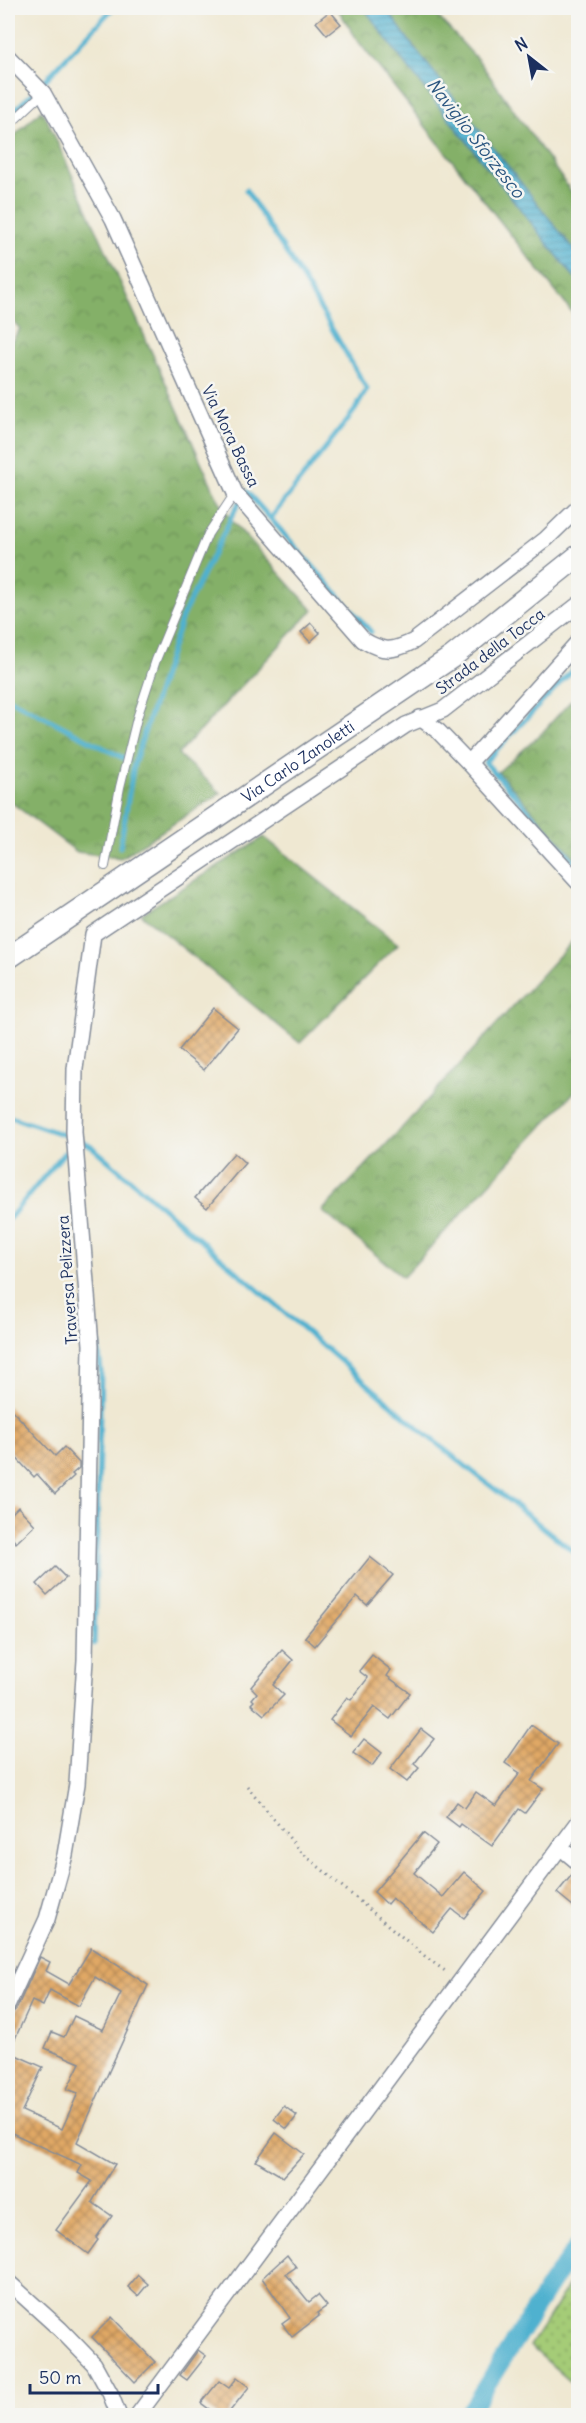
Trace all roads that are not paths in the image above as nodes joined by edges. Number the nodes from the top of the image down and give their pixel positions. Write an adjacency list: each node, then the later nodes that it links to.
1 (8, 57): 2 (street, Via Mora Bassa)
2 (40, 89): 3 (lane); 4 (street, Via Mora Bassa)
3 (8, 126)
4 (239, 497): 5 (street, Via Mora Bassa); 11 (lane)
5 (579, 508)
6 (579, 555): 13 (main road, Via Carlo Zanoletti)
7 (579, 605): 9 (street, Strada della Tocca)
8 (579, 642): 10 (street)
9 (420, 718): 10 (street); 17 (street, Traversa Pelizzera)
10 (469, 763): 12 (street)
11 (105, 866)
12 (579, 882)
13 (8, 958)
14 (579, 1823): 15 (street)
15 (560, 1847): 16 (street); 20 (street)
16 (579, 1862)
17 (8, 2004)
18 (8, 2282): 19 (street)
19 (119, 2415)
20 (137, 2415)

